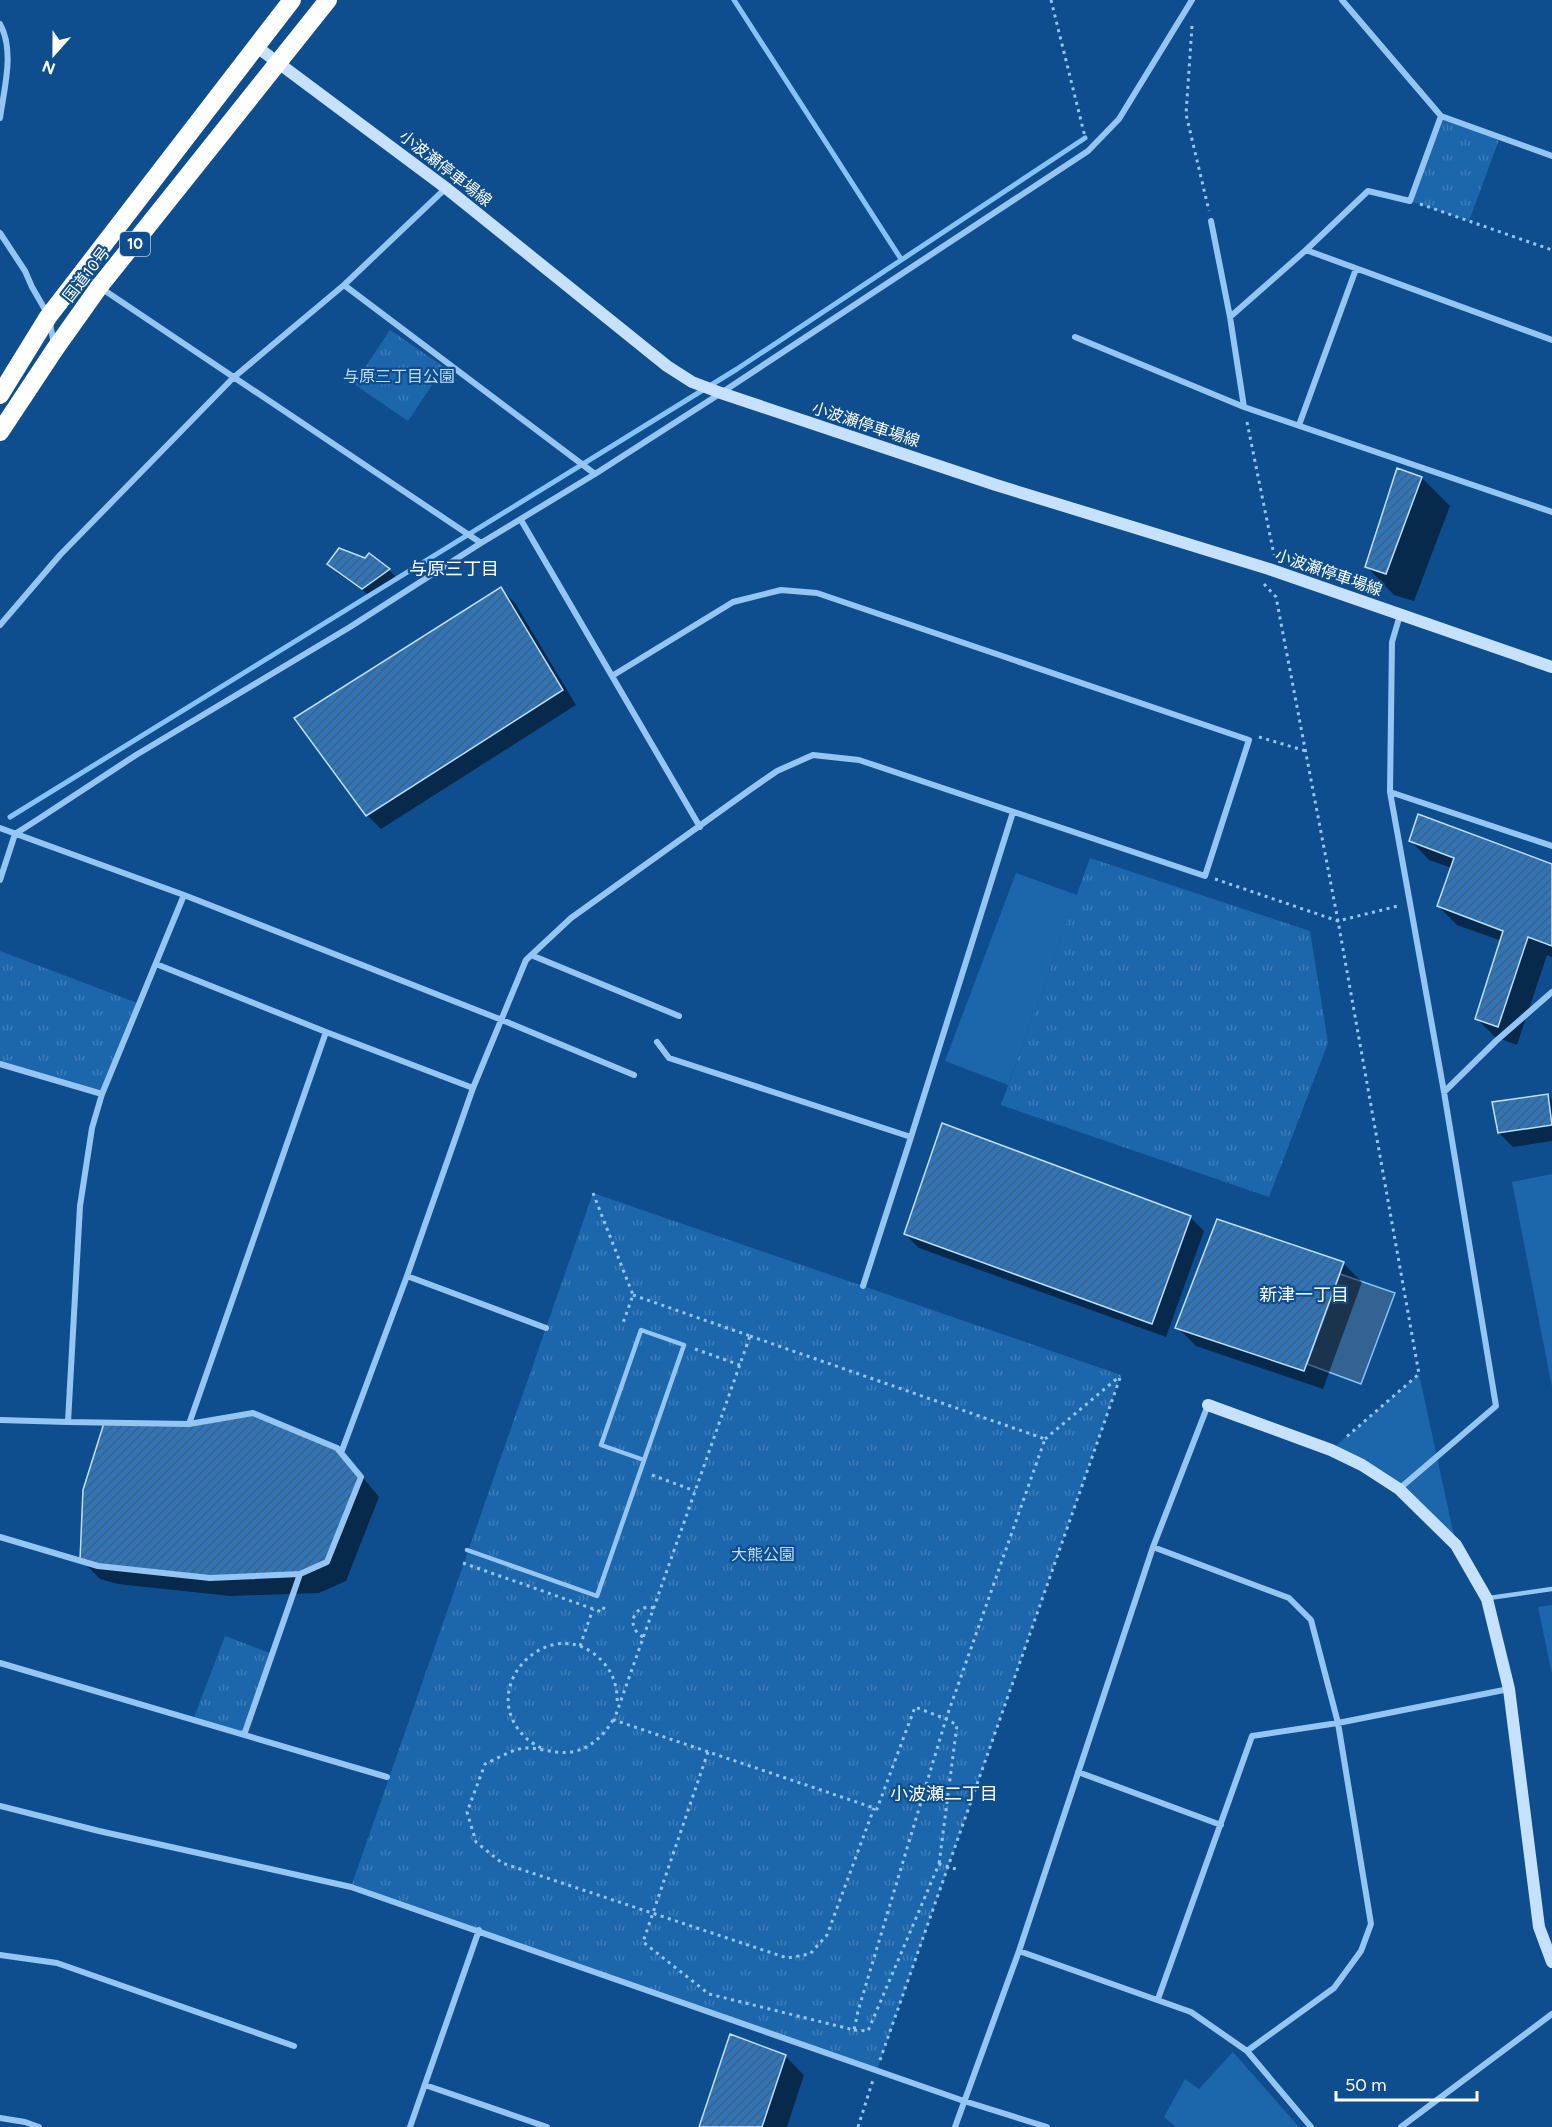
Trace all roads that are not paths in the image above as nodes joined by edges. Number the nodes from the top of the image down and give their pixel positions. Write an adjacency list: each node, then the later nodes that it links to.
1 (292, 0): 6 (highway, 10)
2 (328, 0): 7 (highway, 10)
3 (1192, 0): 25 (street)
4 (1342, 0): 8 (street)
5 (0, 24): 9 (street)
6 (257, 46): 7 (main road, 小波瀬停車場線); 16 (highway, 国道10号 / 10)
7 (280, 63): 11 (main road, 小波瀬停車場線); 18 (highway, 国道10号 / 10)
8 (1441, 116): 10 (street); 14 (street)
9 (0, 118)
10 (1552, 156)
11 (446, 188): 17 (street); 25 (main road, 小波瀬停車場線)
12 (1211, 221): 20 (street)
13 (0, 233): 19 (street)
14 (1306, 250): 15 (street); 20 (street)
15 (1356, 269): 22 (street); 28 (street)
16 (80, 274): 18 (street); 19 (highway, 国道10号 / 10)
17 (344, 285): 24 (street); 30 (street)
18 (99, 287): 23 (highway, 国道10号 / 10); 24 (street)
19 (48, 317): 23 (street); 26 (highway, 国道10号 / 10)
20 (1230, 317): 27 (street)
21 (1075, 337): 27 (street)
22 (1552, 340)
23 (55, 349): 29 (highway, 国道10号 / 10)
24 (233, 378): 33 (street); 35 (street)
25 (721, 393): 30 (street); 34 (main road, 小波瀬停車場線)
26 (0, 395)
27 (1244, 406): 28 (street)
28 (1299, 425): 31 (street)
29 (0, 432)
30 (595, 474): 32 (street)
31 (1552, 512)
32 (521, 519): 33 (street); 37 (street)
33 (481, 543): 42 (street)
34 (1401, 614): 36 (main road, 小波瀬停車場線); 38 (street)
35 (0, 625)
36 (1552, 667)
37 (612, 676): 39 (street); 40 (street)
38 (1390, 792): 43 (street); 56 (street)
39 (1013, 812): 40 (street); 58 (street)
40 (700, 827): 46 (street)
41 (0, 828): 42 (street)
42 (15, 834): 44 (street); 45 (street)
43 (1552, 846)
44 (0, 880)
45 (184, 895): 47 (street); 50 (street)
46 (531, 955): 49 (street); 50 (street)
47 (156, 964): 51 (street); 57 (street)
48 (1552, 992): 56 (street)
49 (679, 1016)
50 (502, 1020): 54 (street); 55 (street)
51 (326, 1032): 55 (street); 65 (street)
52 (657, 1042): 58 (street)
53 (0, 1064): 57 (street)
54 (634, 1075)
55 (473, 1088): 59 (street)
56 (1444, 1092): 68 (street)
57 (102, 1094): 64 (street)
58 (912, 1137): 60 (street)
59 (407, 1276): 61 (street); 66 (street)
60 (863, 1286)
61 (546, 1328)
62 (1208, 1405): 68 (main road); 70 (street)
63 (0, 1420): 64 (street)
64 (68, 1422): 65 (street)
65 (189, 1424): 66 (street)
66 (341, 1453): 72 (street)
67 (644, 1460): 67 (lane); 71 (lane)
68 (1399, 1489): 74 (main road)
69 (0, 1537): 72 (street)
70 (1154, 1547): 77 (street); 79 (street)
71 (468, 1550)
72 (300, 1574): 78 (street)
73 (1552, 1589): 74 (lane)
74 (1487, 1599): 76 (main road)
75 (0, 1663): 78 (street)
76 (1509, 1689): 77 (street); 86 (main road)
77 (1338, 1723): 82 (street); 90 (street)
78 (244, 1735): 80 (street)
79 (1078, 1772): 82 (street); 84 (street)
80 (387, 1778)
81 (0, 1806): 83 (street)
82 (1221, 1825): 87 (street)
83 (479, 1930): 91 (street); 92 (street)
84 (1019, 1951): 87 (street); 92 (street)
85 (0, 1955): 89 (street)
86 (1552, 1962)
87 (1158, 1999): 90 (street)
88 (1552, 2014): 100 (street)
89 (294, 2046)
90 (1247, 2051): 99 (street)
91 (425, 2085): 95 (street); 96 (street)
92 (964, 2101): 97 (street); 98 (street)
93 (0, 2118): 94 (street)
94 (39, 2127)
95 (410, 2127)
96 (547, 2127)
97 (955, 2127)
98 (1047, 2127)
99 (1311, 2127)
100 (1401, 2127)

